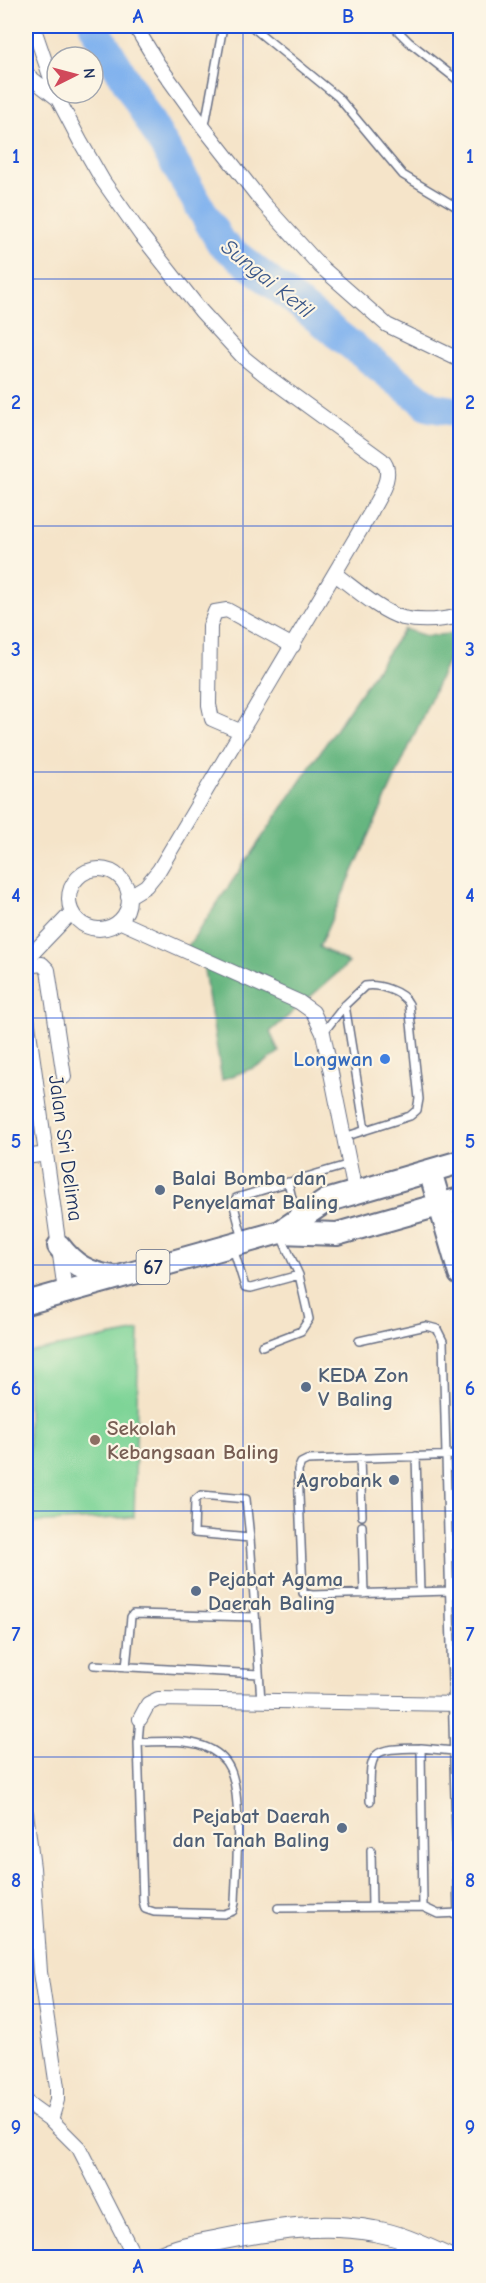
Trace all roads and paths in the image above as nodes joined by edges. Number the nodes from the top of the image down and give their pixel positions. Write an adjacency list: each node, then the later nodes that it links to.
1 (33, 26): 6 (street)
2 (135, 26): 11 (street)
3 (223, 26): 11 (lane)
4 (251, 26): 12 (lane)
5 (393, 26): 8 (lane)
6 (45, 61)
7 (26, 74): 9 (street)
8 (460, 82)
9 (45, 89)
10 (61, 105): 14 (street)
11 (204, 128): 13 (street)
12 (460, 208)
13 (460, 360)
14 (334, 574): 15 (street); 16 (street)
15 (460, 616)
16 (292, 646): 17 (street); 17 (street)
17 (242, 732): 18 (street)
18 (128, 897): 19 (street); 20 (street)
19 (72, 912): 20 (street); 21 (street)
20 (119, 921): 25 (street)
21 (26, 960)
22 (26, 966): 26 (street)
23 (345, 1005): 25 (lane); 27 (lane); 27 (lane)
24 (26, 1010): 29 (street, Jalan Sri Delima)
25 (323, 1033): 28 (street)
26 (64, 1077)
27 (365, 1130): 28 (lane)
28 (344, 1137): 31 (street)
29 (46, 1154): 30 (street); 39 (street, Jalan Sri Delima)
30 (26, 1157)
31 (350, 1164): 34 (lane); 35 (street)
32 (459, 1170): 33 (main road, 67)
33 (430, 1171): 35 (main road, 67); 36 (main road)
34 (288, 1182): 37 (lane); 38 (lane)
35 (356, 1192): 37 (main road, 67)
36 (450, 1202): 37 (main road, 67); 40 (main road)
37 (289, 1226): 38 (main road, 67); 41 (lane)
38 (238, 1244): 41 (lane); 42 (main road, 67)
39 (59, 1246): 42 (main road); 43 (street, Jalan Sri Delima)
40 (460, 1274)
41 (299, 1275): 46 (lane)
42 (115, 1277): 43 (main road, 67)
43 (65, 1291): 44 (main road, 67)
44 (26, 1303)
45 (359, 1341): 47 (lane)
46 (262, 1346)
47 (446, 1455): 48 (lane); 49 (lane); 54 (lane)
48 (460, 1455)
49 (416, 1456): 50 (lane); 55 (lane)
50 (360, 1458): 51 (lane); 56 (lane)
51 (362, 1516)
52 (362, 1526): 56 (lane)
53 (250, 1538): 53 (lane); 57 (lane)
54 (450, 1591): 55 (lane); 62 (lane)
55 (420, 1592): 56 (lane)
56 (364, 1594)
57 (255, 1617): 59 (lane); 60 (lane)
58 (94, 1665): 59 (lane)
59 (126, 1666): 60 (lane)
60 (259, 1674): 61 (lane)
61 (261, 1701): 62 (street); 63 (street)
62 (457, 1704): 66 (lane)
63 (140, 1719): 64 (lane)
64 (138, 1742): 64 (lane)
65 (421, 1748): 66 (lane); 67 (lane); 71 (lane)
66 (454, 1750): 73 (lane)
67 (370, 1801)
68 (26, 1813): 75 (street)
69 (371, 1851): 70 (lane)
70 (372, 1907): 71 (lane); 72 (lane)
71 (423, 1907): 73 (lane)
72 (278, 1908)
73 (459, 1913)
74 (26, 2102): 75 (street)
75 (51, 2120): 76 (street)
76 (135, 2258)
77 (158, 2258): 78 (main road)
78 (448, 2258)

